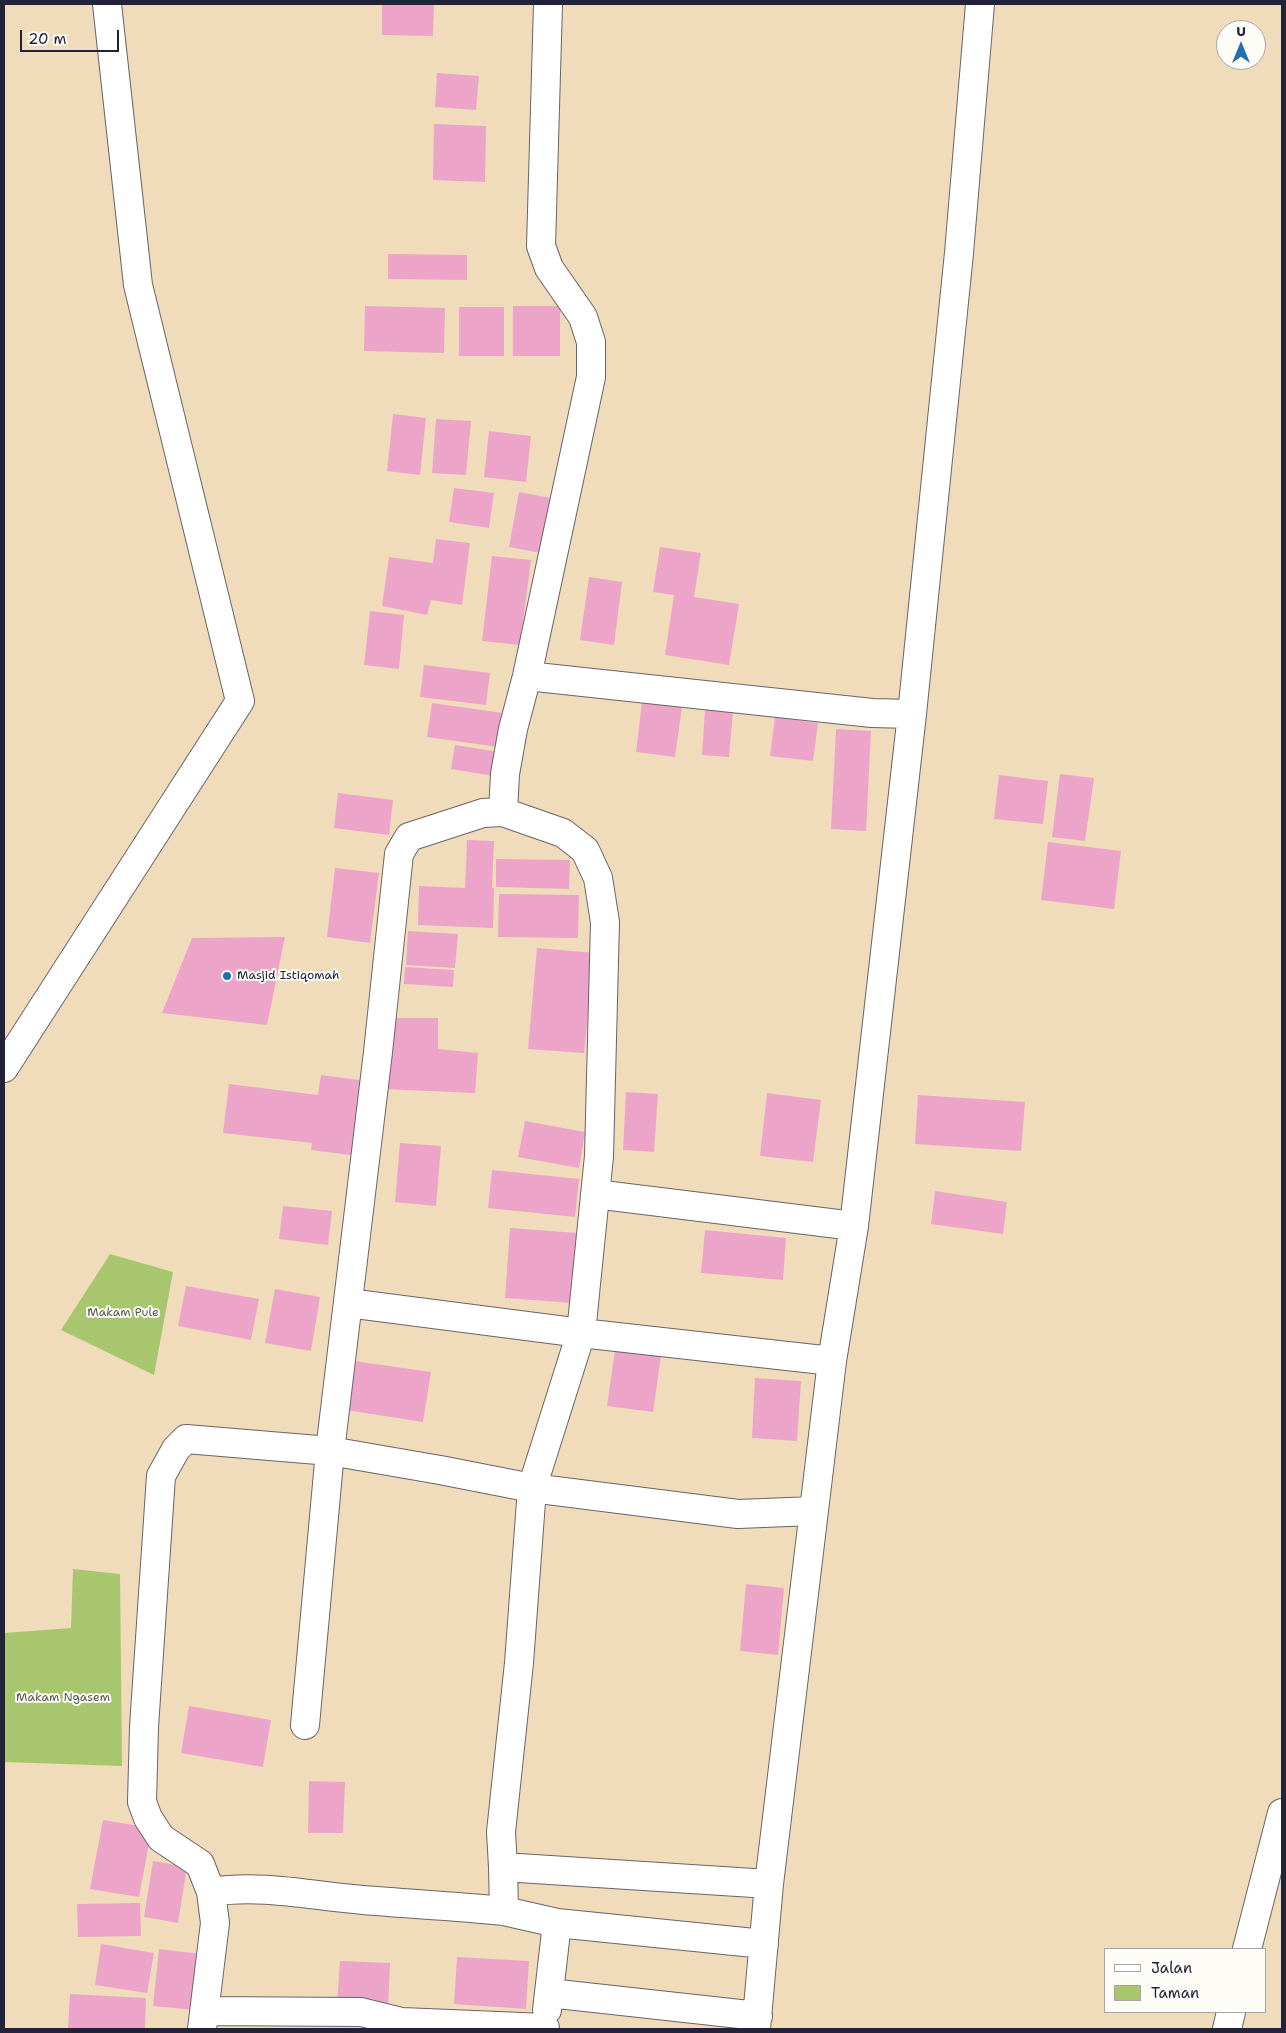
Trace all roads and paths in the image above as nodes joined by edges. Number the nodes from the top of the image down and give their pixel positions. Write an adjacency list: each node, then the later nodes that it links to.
1 (107, 4): 7 (street)
2 (548, 4): 4 (street)
3 (980, 4): 5 (street)
4 (527, 676): 5 (street); 6 (street)
5 (912, 714): 9 (street)
6 (503, 812): 8 (street); 10 (street)
7 (4, 1068)
8 (595, 1194): 9 (street); 11 (street)
9 (854, 1226): 12 (street)
10 (348, 1303): 11 (street); 13 (street)
11 (581, 1332): 12 (street); 14 (street)
12 (832, 1361): 15 (street)
13 (330, 1452): 14 (street); 16 (street); 20 (street)
14 (532, 1488): 15 (street); 18 (street)
15 (814, 1511): 19 (street)
16 (306, 1725)
17 (1282, 1813): 24 (street)
18 (502, 1867): 19 (street); 21 (street)
19 (769, 1884): 23 (street)
20 (211, 1892): 21 (street); 27 (street)
21 (504, 1911): 22 (street)
22 (557, 1923): 23 (street); 25 (street)
23 (764, 1944): 28 (street)
24 (1247, 1948)
25 (549, 1993): 28 (street); 29 (street)
26 (1231, 2013): 30 (street)
27 (204, 2020): 29 (street)
28 (757, 2022)
29 (545, 2029)
30 (1227, 2029)

